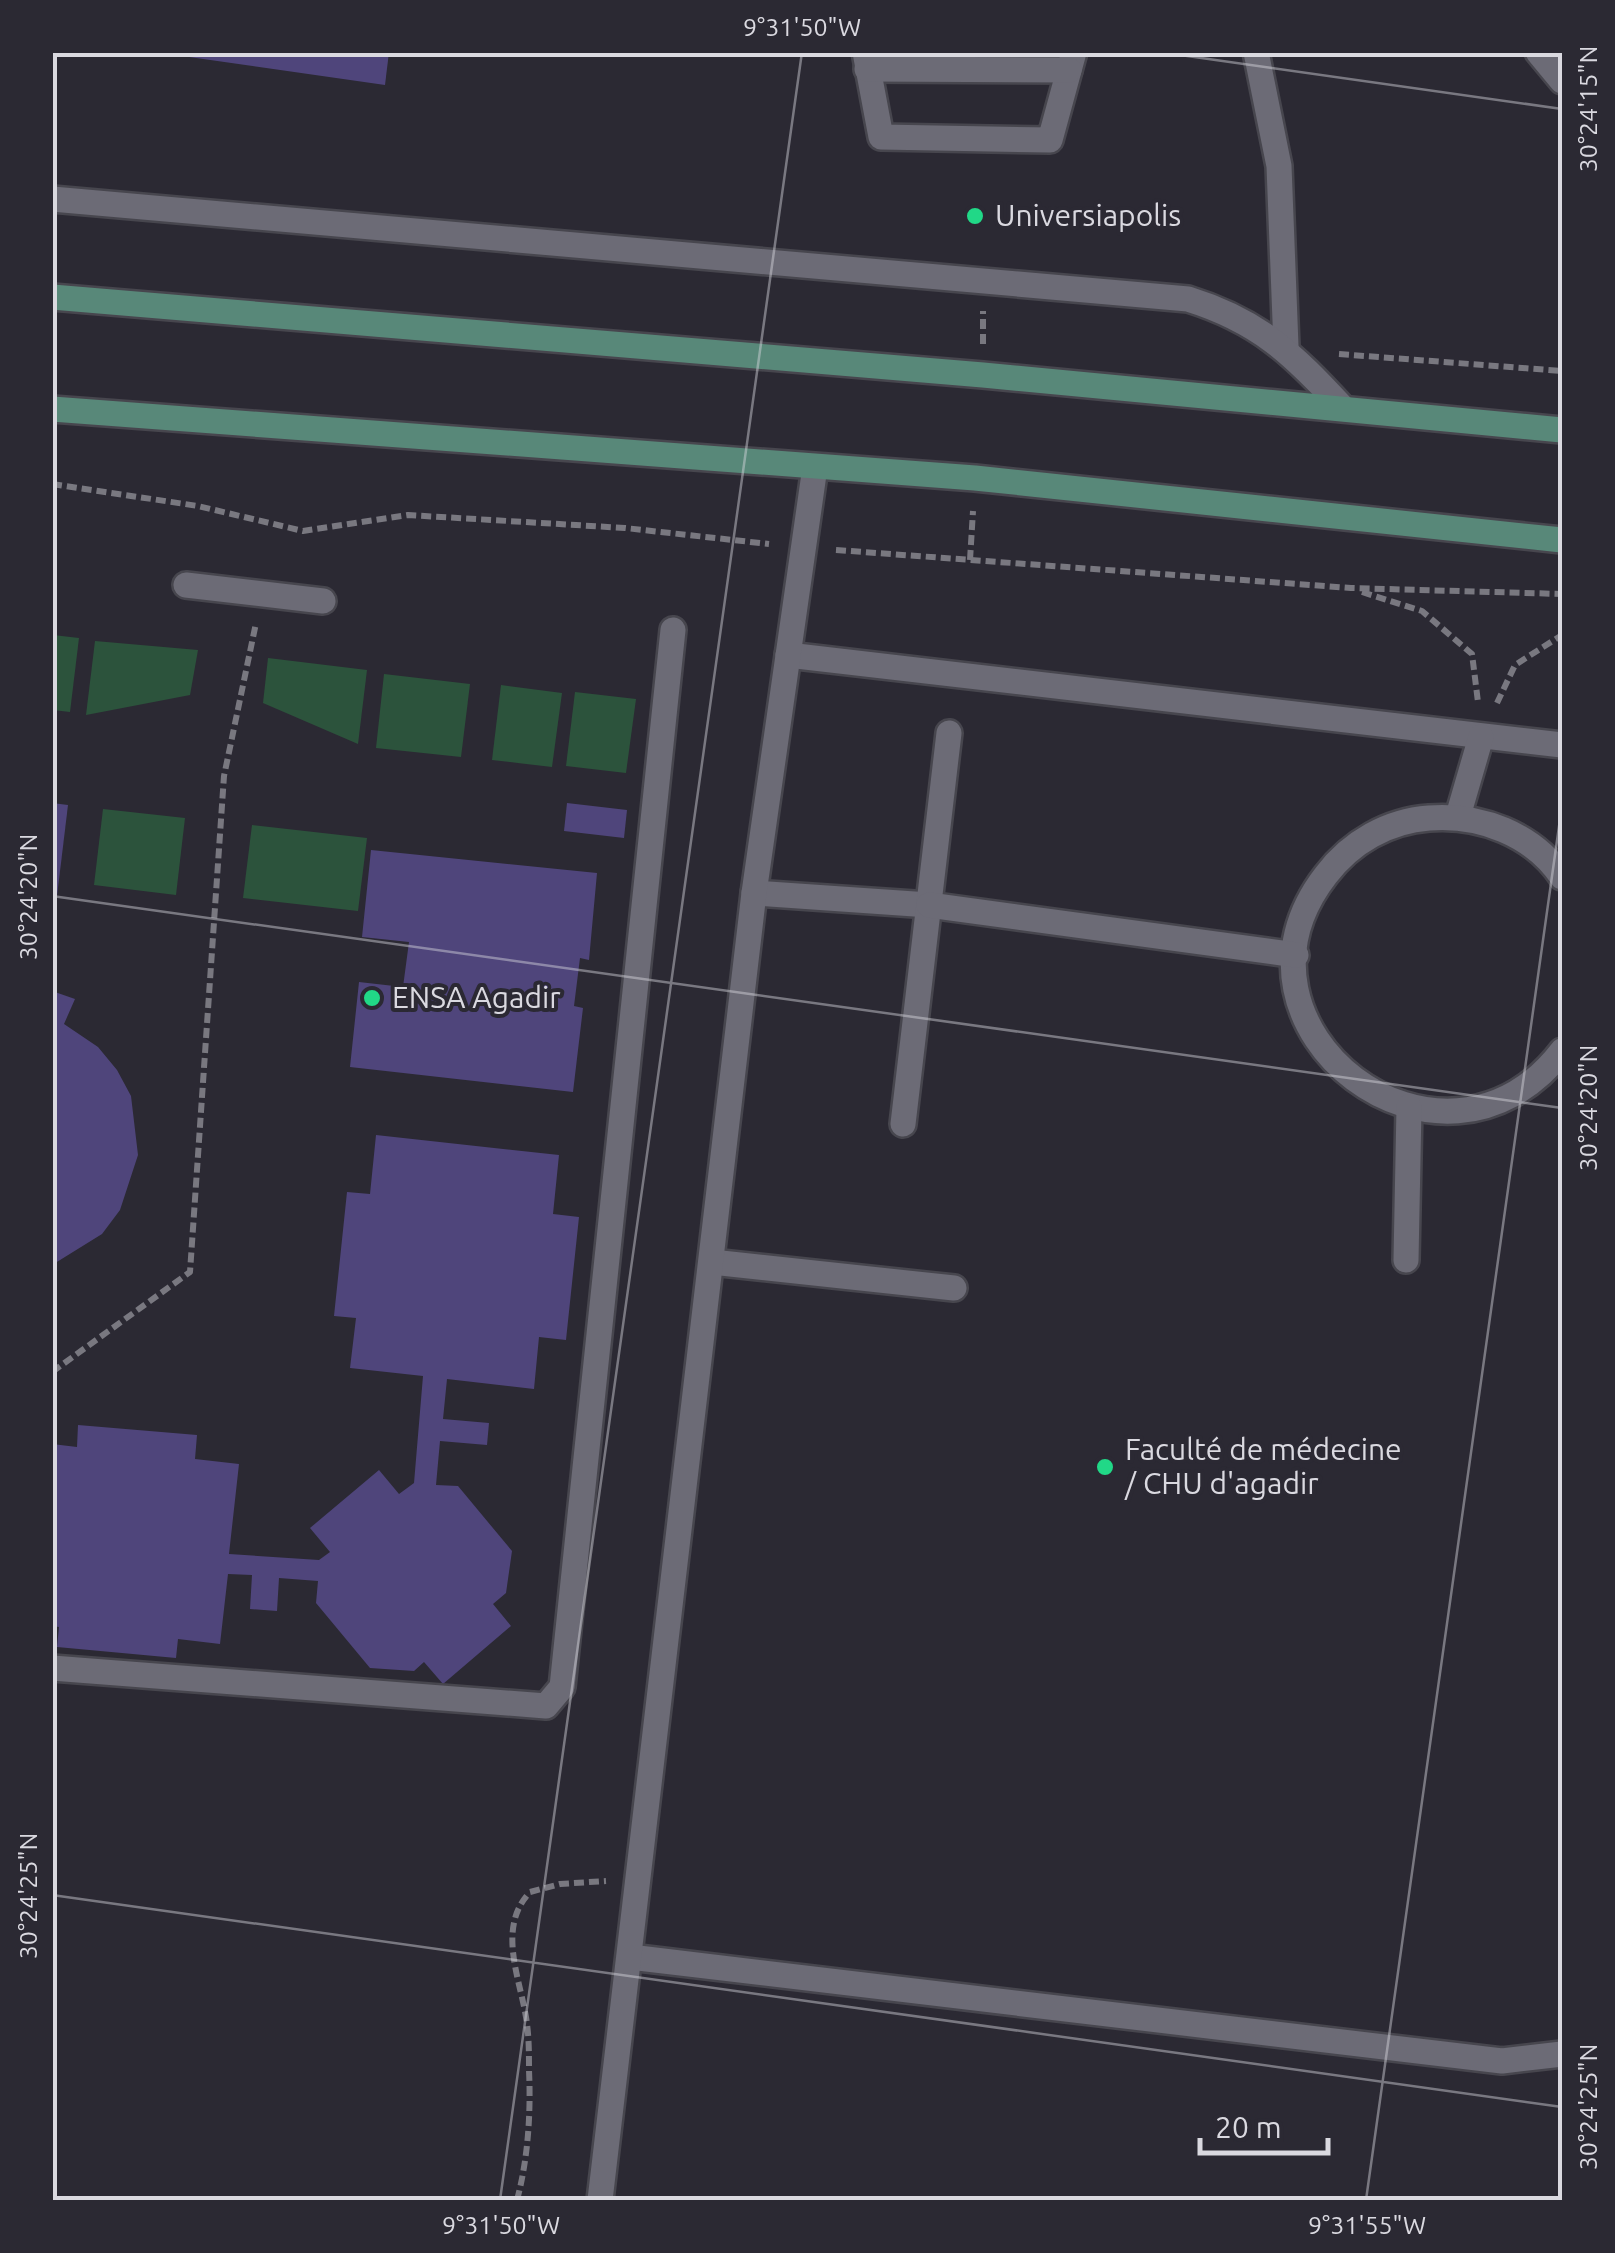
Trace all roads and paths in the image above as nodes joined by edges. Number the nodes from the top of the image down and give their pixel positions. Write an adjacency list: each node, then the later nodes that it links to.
1 (1256, 52): 9 (street)
2 (1538, 52): 5 (street)
3 (866, 60): 4 (street); 4 (street)
4 (1071, 61)
5 (1562, 80)
6 (52, 199): 7 (street)
7 (984, 281): 9 (street); 10 (path)
8 (52, 296): 10 (main road)
9 (1286, 346): 11 (street)
10 (983, 375): 11 (main road)
11 (1342, 407): 13 (main road)
12 (52, 409): 14 (main road)
13 (1562, 430)
14 (815, 467): 15 (main road); 24 (street)
15 (975, 478): 16 (main road); 17 (path)
16 (1562, 540)
17 (970, 560)
18 (186, 585): 20 (street)
19 (1351, 588): 26 (path)
20 (262, 593): 21 (street); 39 (path)
21 (323, 601)
22 (673, 630): 40 (street)
23 (1562, 635): 26 (path)
24 (788, 655): 26 (street); 30 (street)
25 (949, 733): 31 (street)
26 (1481, 737): 27 (street); 28 (street)
27 (1562, 745)
28 (1458, 816): 29 (street); 32 (street)
29 (1562, 877)
30 (754, 893): 31 (street); 37 (street)
31 (929, 905): 32 (street); 35 (street)
32 (1296, 955): 34 (street)
33 (1562, 1051): 34 (street)
34 (1409, 1107): 36 (street)
35 (903, 1124)
36 (1406, 1260)
37 (712, 1262): 38 (street); 41 (street)
38 (954, 1288)
39 (52, 1372)
40 (52, 1668)
41 (640, 1878): 42 (street); 44 (path)
42 (630, 1958): 43 (street); 45 (street)
43 (1562, 2054)
44 (517, 2200)
45 (600, 2200)

